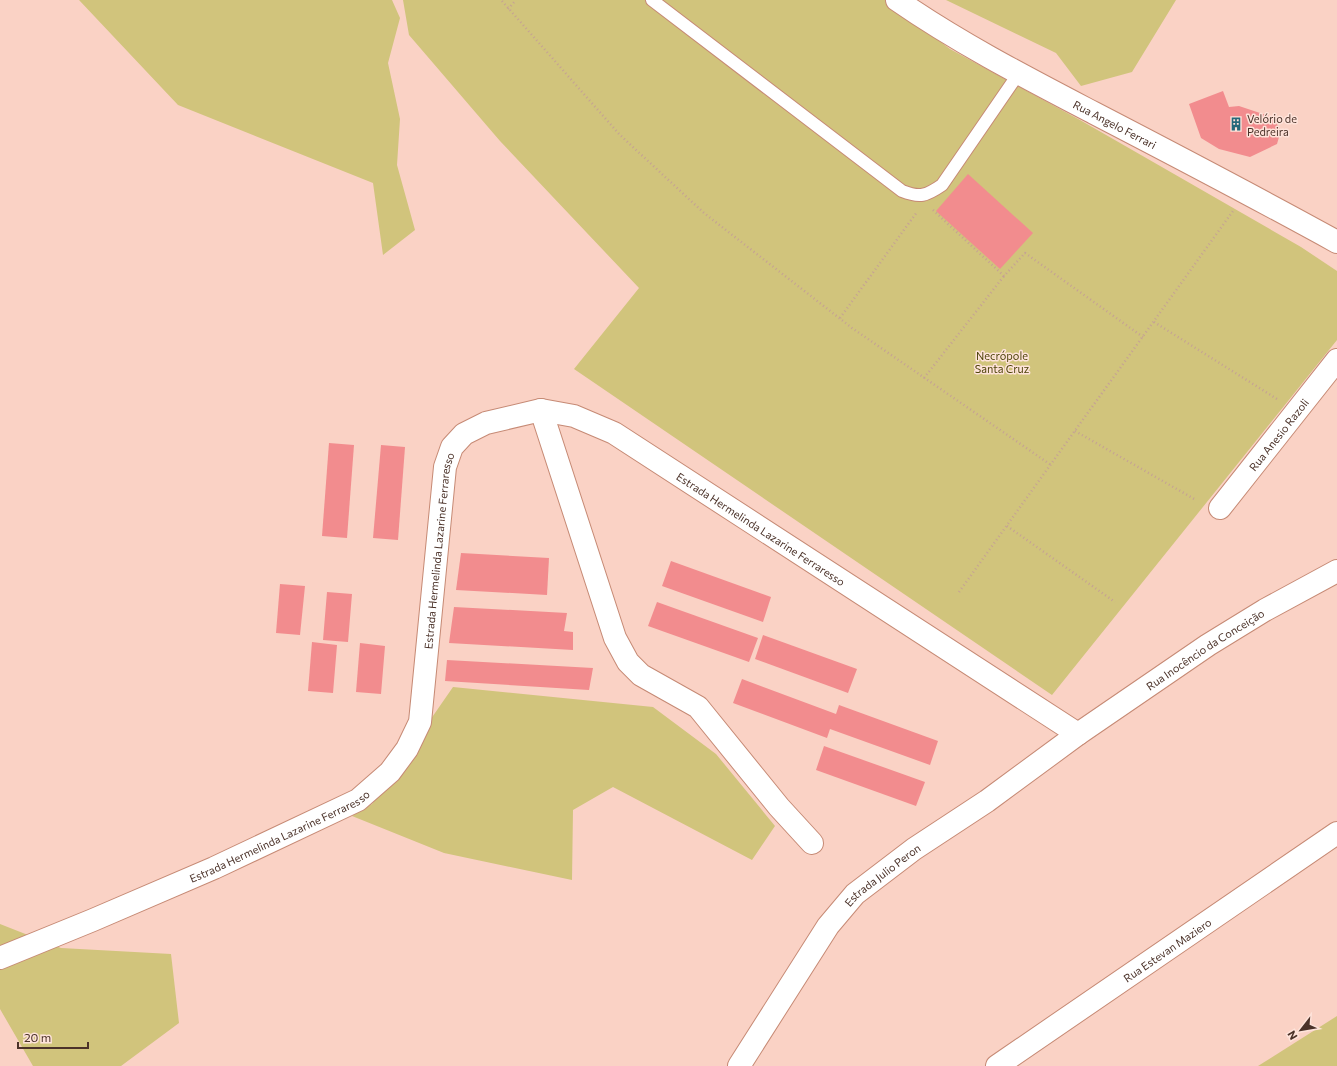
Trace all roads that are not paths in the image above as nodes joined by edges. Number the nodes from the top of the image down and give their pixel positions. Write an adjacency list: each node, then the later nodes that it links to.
1 (652, 0): 3 (lane)
2 (897, 0): 3 (street, Rua Angelo Ferrari)
3 (1019, 74): 4 (street, Rua Angelo Ferrari)
4 (1337, 242)
5 (1337, 360): 7 (street, Rua Anesio Razoli)
6 (541, 410): 9 (street, Estrada Hermelinda Lazarine Ferraresso); 11 (street); 12 (street, Estrada Hermelinda Lazarine Ferraresso)
7 (1220, 508)
8 (1337, 570): 9 (street, Rua Inocêncio da Conceição)
9 (1078, 734): 13 (street, Estrada Julio Peron)
10 (1337, 833): 14 (street, Rua Estevan Maziero)
11 (812, 843)
12 (0, 958)
13 (739, 1066)
14 (997, 1066)

